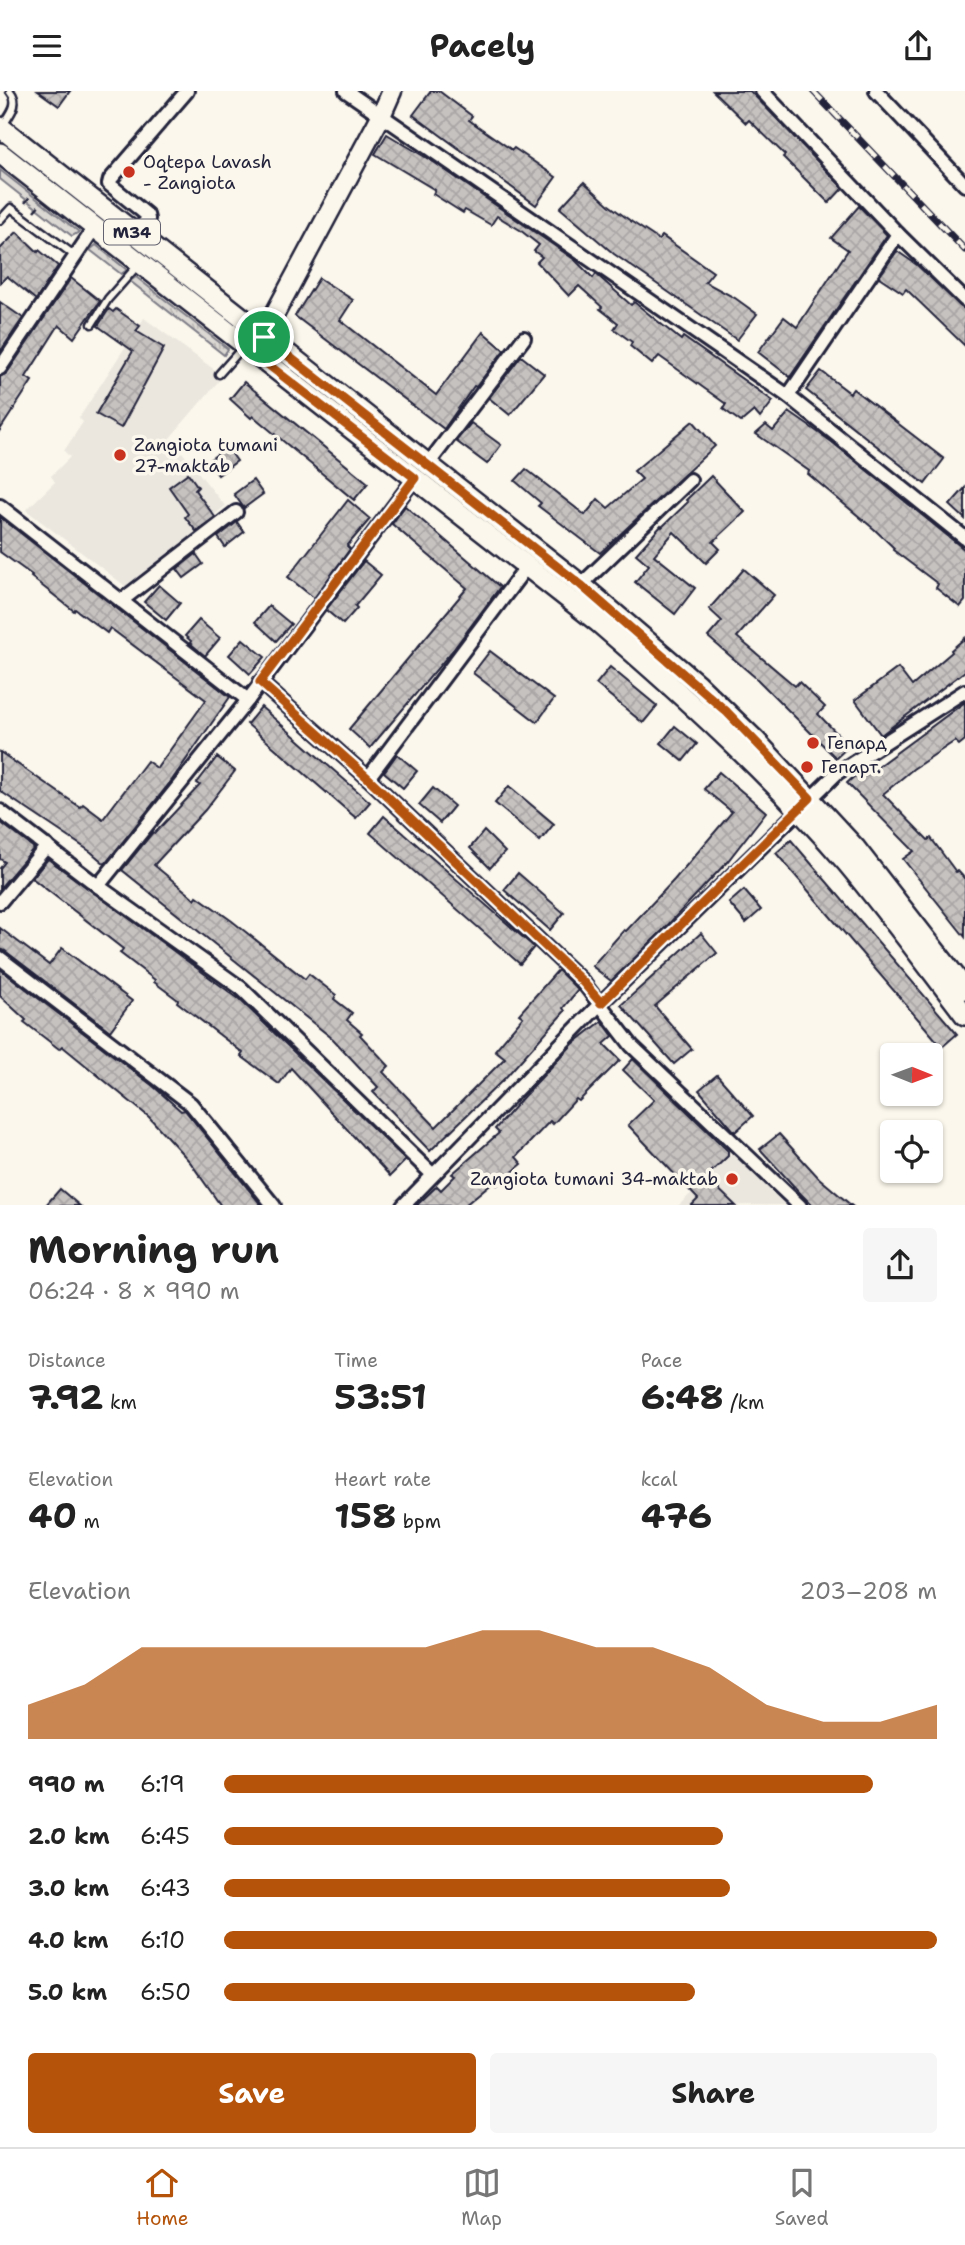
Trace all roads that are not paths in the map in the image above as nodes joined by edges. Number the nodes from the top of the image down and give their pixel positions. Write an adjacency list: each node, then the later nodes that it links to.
1 (10, 91): 8 (lane)
2 (187, 91): 13 (street)
3 (345, 91): 7 (street)
4 (392, 91): 7 (main road)
5 (762, 91): 14 (street)
6 (876, 91): 10 (street)
7 (381, 116): 20 (main road); 23 (street)
8 (1, 128): 13 (main road, M34)
9 (0, 153): 12 (main road, M34)
10 (965, 185)
11 (0, 220): 15 (lane)
12 (94, 227): 15 (street); 16 (main road, M34)
13 (135, 234): 20 (main road, M34)
14 (898, 234): 17 (street); 23 (street)
15 (74, 255): 21 (street)
16 (140, 263): 18 (lane); 20 (main road, M34)
17 (965, 300)
18 (92, 324)
19 (524, 338): 24 (street)
20 (254, 345): 22 (lane); 24 (main road, M34)
21 (0, 368)
22 (219, 374)
23 (788, 396): 28 (street)
24 (422, 471): 29 (main road, M34); 30 (main road, M34); 32 (street)
25 (690, 480): 30 (street)
26 (0, 506): 31 (street)
27 (236, 512): 31 (street)
28 (965, 538)
29 (527, 566): 35 (street); 36 (main road, M34)
30 (581, 585): 36 (main road, M34)
31 (121, 600): 34 (street)
32 (260, 682): 34 (street); 35 (street)
33 (965, 691): 36 (street)
34 (248, 699): 39 (street)
35 (368, 778): 43 (street)
36 (804, 804): 42 (main road, M34); 43 (street); 44 (main road, M34)
37 (0, 811): 38 (street)
38 (47, 846): 39 (street); 40 (street)
39 (98, 886): 45 (street)
40 (0, 902)
41 (0, 958): 46 (street)
42 (965, 989)
43 (601, 1003): 45 (street); 48 (street)
44 (965, 1015)
45 (432, 1174): 47 (street)
46 (273, 1205)
47 (404, 1205)
48 (799, 1205)

